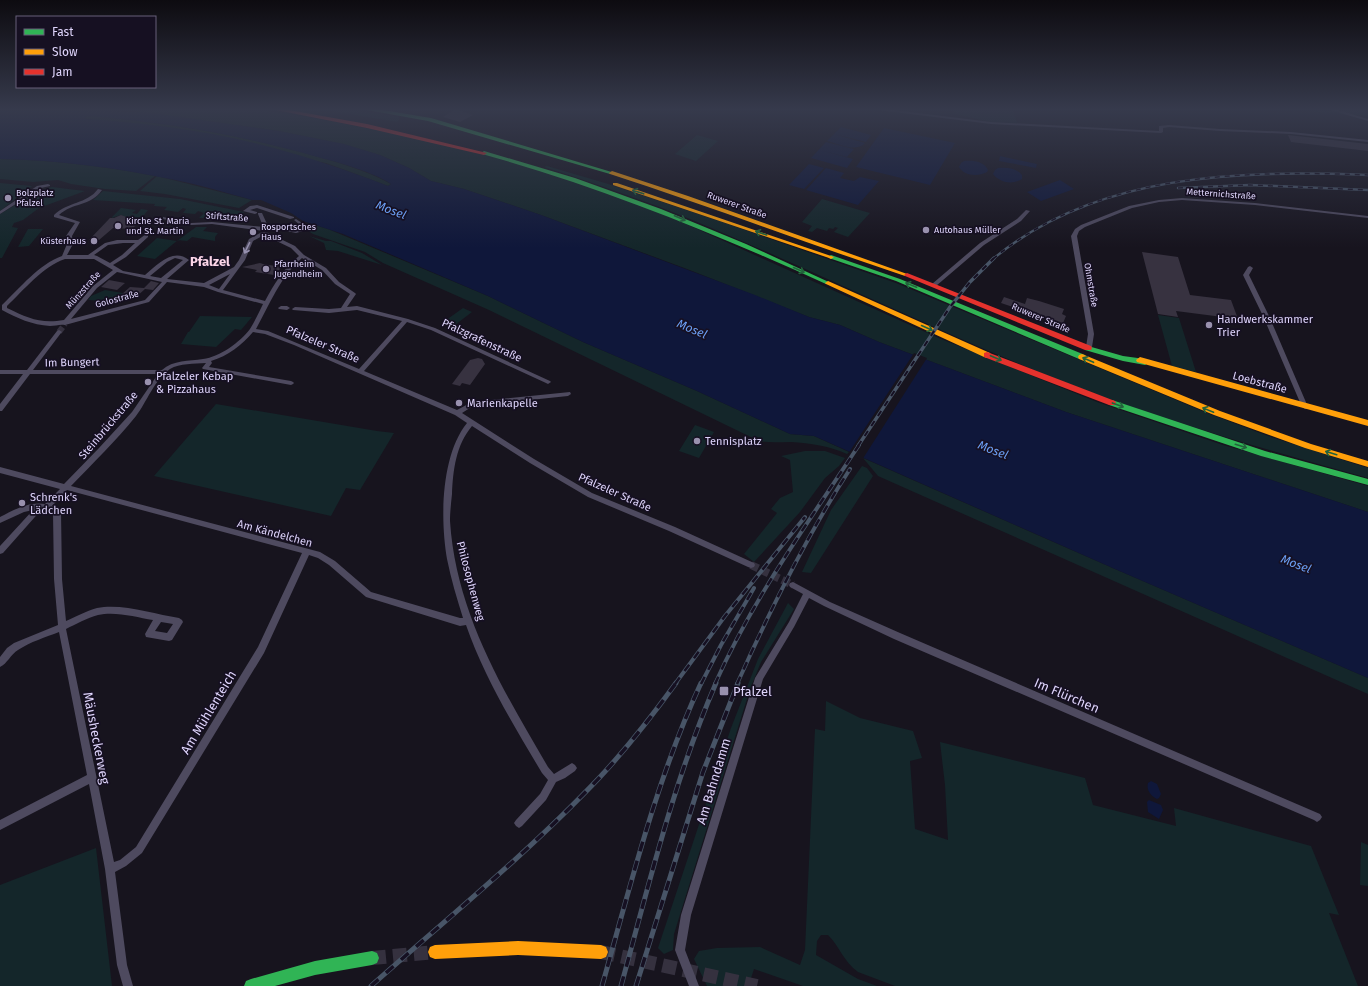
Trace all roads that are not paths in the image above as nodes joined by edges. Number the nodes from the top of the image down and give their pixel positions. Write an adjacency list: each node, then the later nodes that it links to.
1 (496, 156): 49 (main road, one-way to 49)
2 (517, 156): 47 (main road, one-way to 2)
3 (554, 156): 24 (main road, Ruwerer Straße)
4 (48, 184): 7 (street)
5 (100, 190): 15 (street)
6 (1028, 211): 24 (street)
7 (0, 213)
8 (1368, 217): 11 (street, Metternichstraße)
9 (165, 218): 10 (street, Stiftstraße)
10 (264, 229): 10 (street); 14 (street); 18 (street, one-way to 18)
11 (1078, 229): 33 (street, Ohmstraße)
12 (146, 236): 13 (street)
13 (139, 242): 16 (street); 17 (street)
14 (302, 256): 26 (street); 28 (street)
15 (64, 257): 16 (street); 30 (street, Golostraße)
16 (89, 257): 17 (street)
17 (109, 266): 20 (street)
18 (236, 268): 23 (street); 25 (street)
19 (1250, 268): 42 (street)
20 (116, 270): 21 (street); 30 (street, Münzstraße)
21 (147, 276): 22 (street); 22 (street, Golostraße)
22 (164, 280): 23 (street); 30 (street, Golostraße)
23 (205, 285): 25 (street)
24 (934, 285): 33 (main road, Ruwerer Straße)
25 (220, 292): 26 (street)
26 (266, 303): 31 (street)
27 (295, 309): 28 (street, Pfalzgrafenstraße)
28 (344, 309): 29 (street, Pfalzgrafenstraße)
29 (406, 320): 37 (street); 39 (street, Pfalzgrafenstraße)
30 (65, 323)
31 (252, 330): 34 (street); 37 (street, Pfalzeler Straße)
32 (59, 332): 38 (street)
33 (1089, 347): 42 (main road, Loebstraße)
34 (208, 360): 36 (street); 40 (street)
35 (0, 372): 38 (street)
36 (162, 372): 38 (street, Im Bungert); 50 (street, Steinbrückstraße)
37 (360, 372): 44 (street, Pfalzeler Straße)
38 (29, 373): 43 (street, Im Bungert)
39 (548, 382)
40 (291, 383)
41 (568, 394): 44 (street)
42 (1305, 407): 46 (main road, Loebstraße)
43 (0, 409)
44 (457, 413): 45 (street, Pfalzeler Straße)
45 (471, 422): 55 (street, Pfalzeler Straße); 59 (street, Philosophenweg)
46 (1368, 423)
47 (1368, 464)
48 (0, 470): 50 (street, Am Kändelchen)
49 (1368, 482)
50 (65, 487): 51 (street, Steinbrückstraße); 54 (street, Am Kändelchen)
51 (43, 506): 52 (street); 53 (street, Steinbrückstraße); 60 (street, Mäusheckerweg)
52 (0, 520)
53 (0, 552)
54 (306, 553): 59 (street, Am Kändelchen); 68 (street, Am Mühlenteich)
55 (751, 565)
56 (793, 585): 57 (street)
57 (807, 593): 65 (street, Im Flürchen); 74 (street, Am Bahndamm)
58 (159, 618): 60 (street)
59 (468, 621): 64 (street, Philosophenweg)
60 (62, 627): 61 (street); 63 (street, Mäusheckerweg)
61 (0, 663)
62 (572, 768): 64 (street)
63 (91, 778): 67 (street); 68 (street, Mäusheckerweg)
64 (553, 779): 66 (street)
65 (1317, 816)
66 (519, 823)
67 (0, 825)
68 (110, 869): 72 (street, Mäusheckerweg)
69 (435, 952): 70 (main road)
70 (601, 952)
71 (372, 958): 73 (main road)
72 (128, 986)
73 (251, 986)
74 (694, 986)

